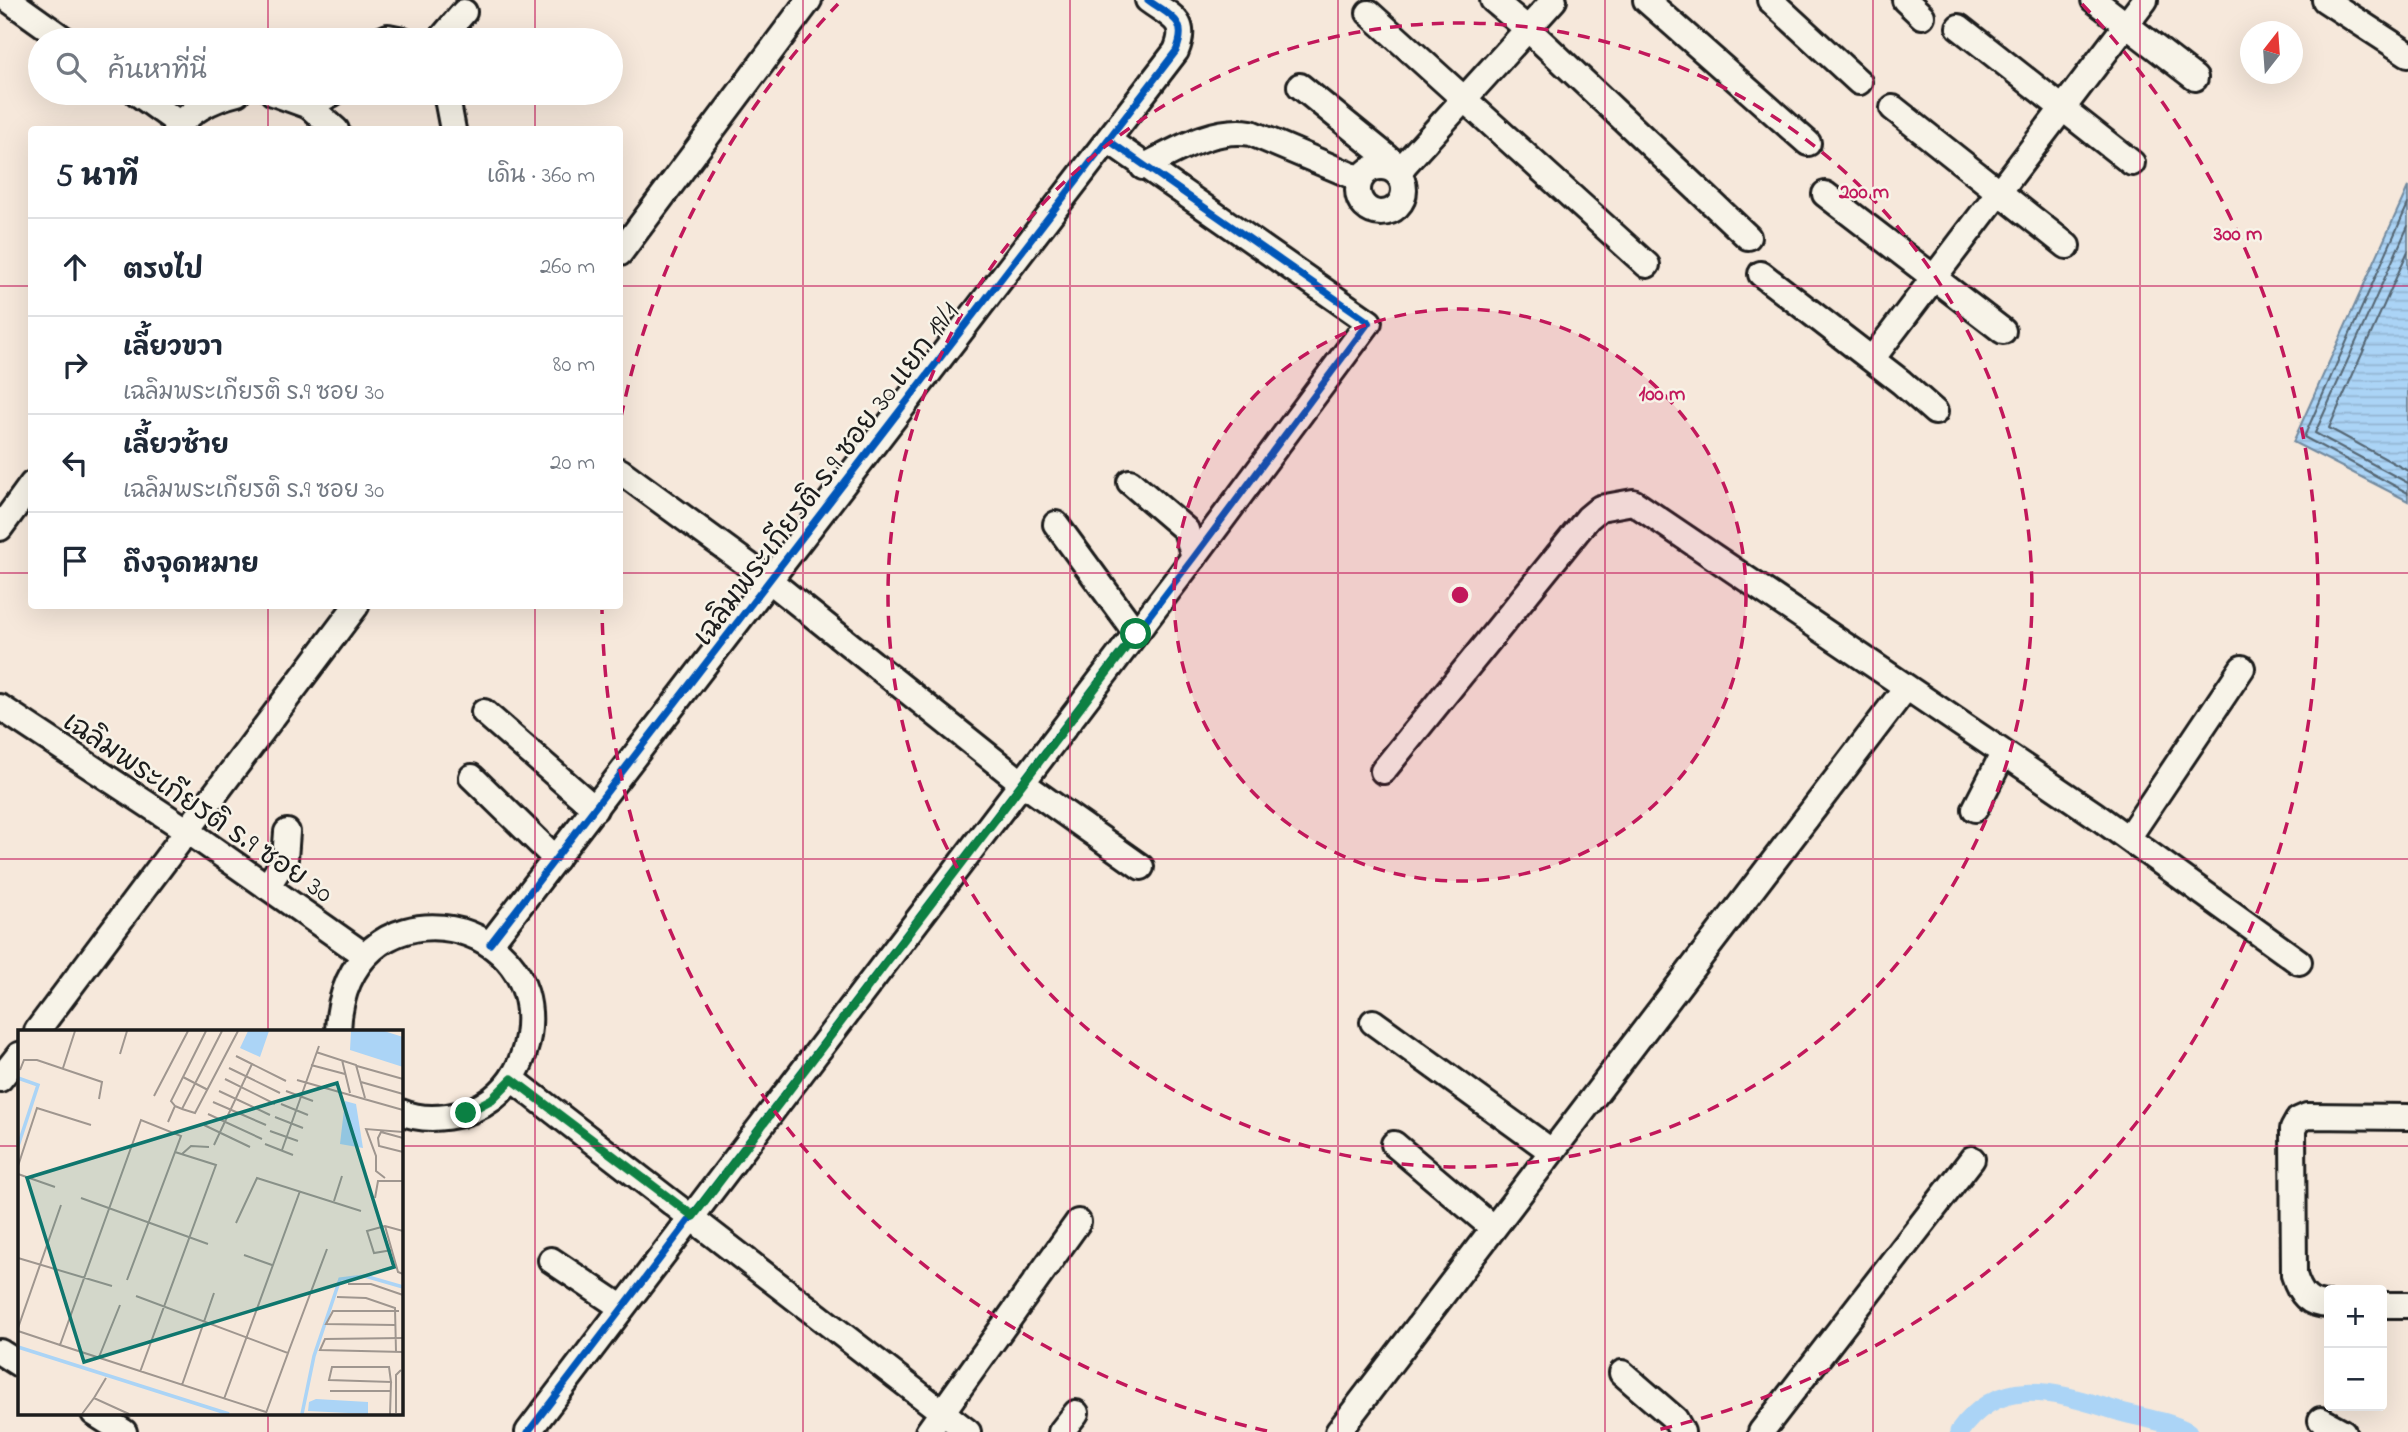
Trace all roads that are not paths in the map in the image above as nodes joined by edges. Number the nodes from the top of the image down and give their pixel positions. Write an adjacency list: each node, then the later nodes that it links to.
1 (9, 0): 15 (street)
2 (809, 0): 43 (street)
3 (1148, 0): 33 (street, เฉลิมพระเกียรติ ร.9 ซอย 30 แยก 19/1)
4 (1493, 0): 17 (street)
5 (1554, 0): 17 (street)
6 (1646, 0): 34 (street)
7 (1770, 0): 20 (street)
8 (2094, 0): 13 (street)
9 (2145, 0): 13 (street)
10 (2325, 0): 18 (street)
11 (464, 12): 16 (street)
12 (1369, 13): 22 (street)
13 (2127, 25): 19 (street); 27 (street)
14 (1959, 27): 27 (street)
15 (48, 28)
16 (450, 28)
17 (1529, 30): 22 (street); 41 (street)
18 (2408, 54)
19 (2196, 78)
20 (1859, 82)
21 (1300, 86): 37 (street)
22 (1462, 100): 37 (street); 44 (street)
23 (151, 105): 29 (street)
24 (205, 105): 30 (street)
25 (448, 105): 32 (street)
26 (309, 106): 31 (street)
27 (2062, 106): 35 (street); 39 (street)
28 (1894, 108): 39 (street)
29 (176, 126)
30 (178, 126)
31 (332, 126)
32 (452, 126)
33 (1108, 139): 36 (street); 56 (street, เฉลิมพระเกียรติ ร.9 ซอย 30 แยก 19/1)
34 (1808, 143)
35 (2132, 163)
36 (1143, 167): 38 (street); 55 (street)
37 (1399, 171): 38 (street); 38 (street)
38 (1360, 179)
39 (1997, 192): 42 (street); 46 (street)
40 (1825, 194): 46 (street)
41 (1748, 237)
42 (2067, 247)
43 (623, 249)
44 (1647, 265)
45 (1761, 274): 48 (street)
46 (1933, 275): 47 (street); 48 (street)
47 (2003, 331)
48 (1872, 359): 49 (street)
49 (1935, 412)
50 (623, 473): 56 (street)
51 (1130, 482): 55 (street)
52 (28, 490): 54 (street)
53 (1056, 524): 58 (street)
54 (0, 528)
55 (1195, 557): 58 (street)
56 (769, 580): 66 (street); 67 (street, เฉลิมพระเกียรติ ร.9 ซอย 30 แยก 19/1)
57 (354, 609): 69 (street)
58 (1136, 634): 66 (street)
59 (2242, 668): 71 (street)
60 (1905, 689): 63 (street); 64 (street); 87 (street)
61 (0, 707): 69 (street, เฉลิมพระเกียรติ ร.9 ซอย 30)
62 (484, 712): 67 (street)
63 (2003, 754): 68 (street); 71 (street)
64 (1383, 771)
65 (472, 777): 72 (street)
66 (1021, 782): 73 (street); 89 (street)
67 (595, 809): 72 (street, เฉลิมพระเกียรติ ร.9 ซอย 30 แยก 19/1)
68 (1975, 809)
69 (186, 829): 74 (street, เฉลิมพระเกียรติ ร.9 ซอย 30); 79 (street)
70 (287, 832): 74 (street)
71 (2128, 838): 77 (street)
72 (556, 859): 75 (street, เฉลิมพระเกียรติ ร.9 ซอย 30 แยก 19/1)
73 (1141, 867)
74 (267, 887): 76 (street, เฉลิมพระเกียรติ ร.9 ซอย 30)
75 (489, 944): 76 (street); 83 (street)
76 (364, 955): 80 (street)
77 (2300, 961)
78 (1373, 1022): 87 (street)
79 (38, 1030)
80 (338, 1030)
81 (18, 1056): 82 (street)
82 (0, 1079)
83 (512, 1079): 84 (street); 89 (street)
84 (402, 1112)
85 (2408, 1117): 93 (street)
86 (1394, 1144): 91 (street)
87 (1551, 1151): 91 (street)
88 (1972, 1159): 108 (street)
89 (693, 1216): 96 (street); 102 (street)
90 (1078, 1222): 102 (street)
91 (1493, 1228): 106 (street)
92 (551, 1260): 96 (street)
93 (2324, 1305)
94 (2387, 1305): 95 (street)
95 (2408, 1305)
96 (621, 1307): 104 (street)
97 (0, 1352): 98 (street)
98 (18, 1363)
99 (1622, 1373): 107 (street)
100 (97, 1414): 103 (street)
101 (2320, 1420): 109 (street)
102 (936, 1423): 105 (street)
103 (125, 1424)
104 (528, 1432)
105 (968, 1432)
106 (1338, 1432)
107 (1682, 1432)
108 (1761, 1432)
109 (2343, 1432)

